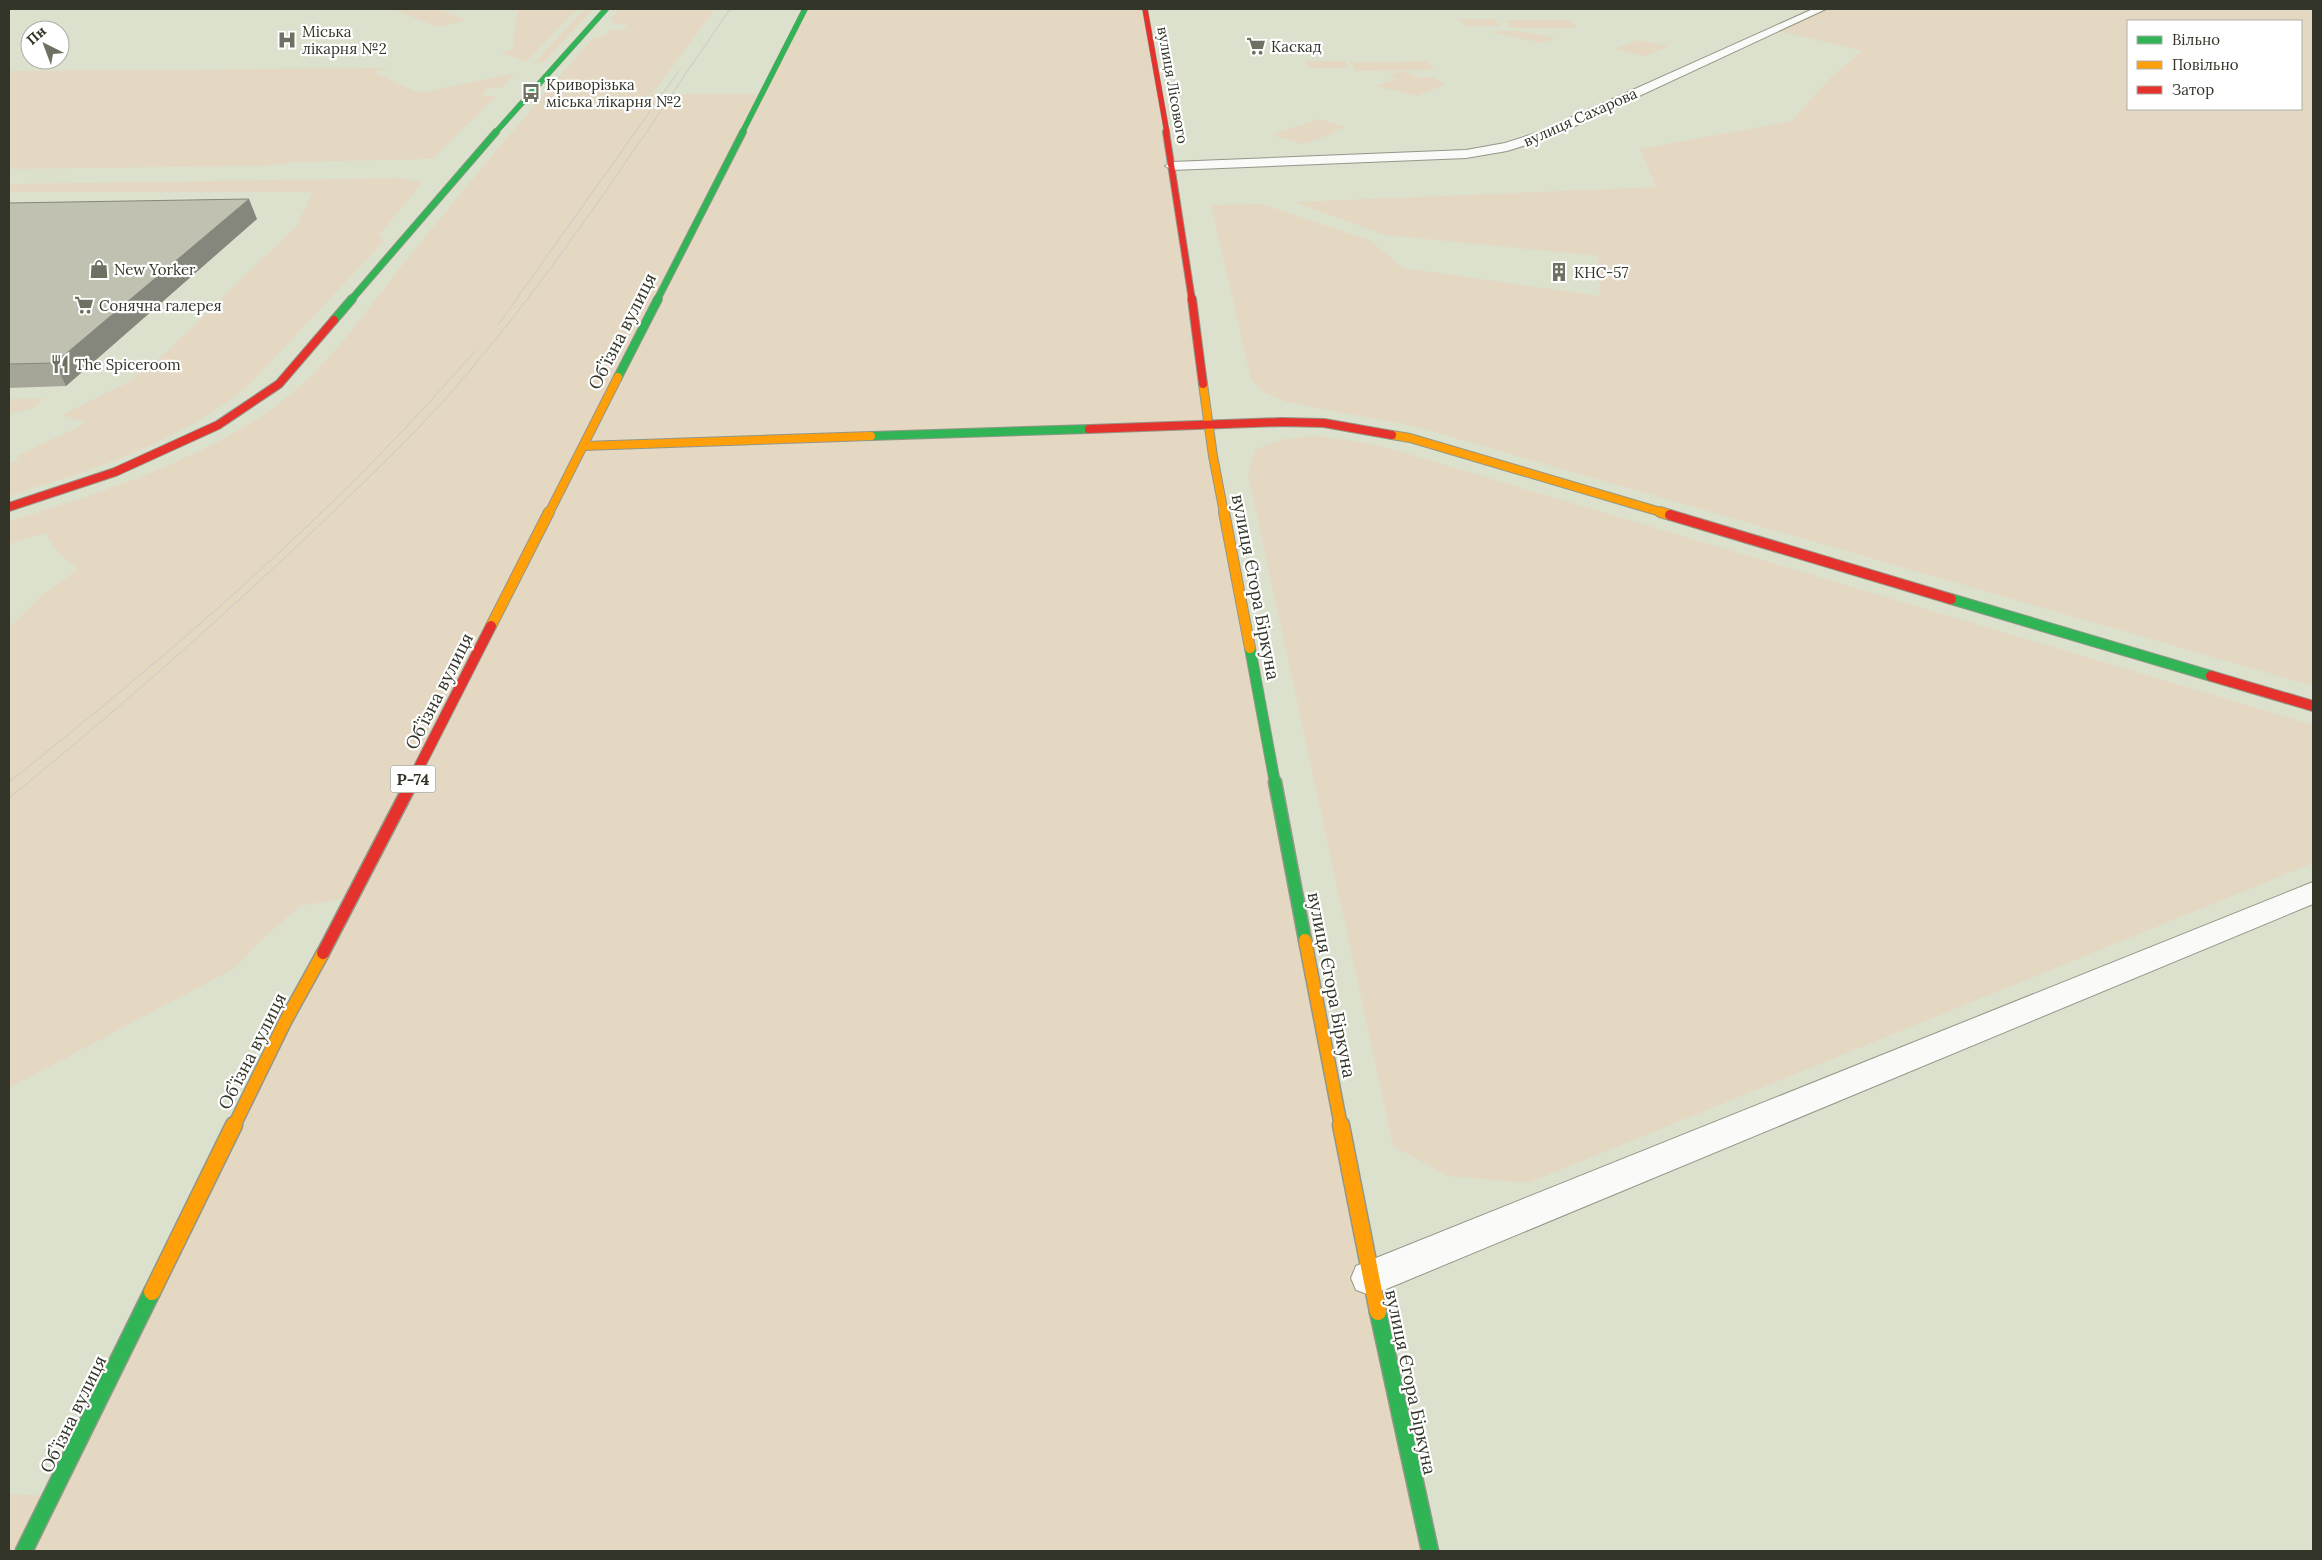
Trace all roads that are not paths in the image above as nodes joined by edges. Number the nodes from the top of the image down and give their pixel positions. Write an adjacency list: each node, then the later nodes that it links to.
1 (606, 9): 8 (street)
2 (805, 9): 7 (street, Обʼїзна вулиця / Р-74)
3 (1145, 9): 5 (street, вулиця Лісового)
4 (1822, 9): 5 (street, вулиця Сахарова)
5 (1172, 166): 6 (street, вулиця Лісового)
6 (1208, 424): 7 (street); 9 (street); 11 (street, вулиця Єгора Біркуна)
7 (584, 446): 12 (street, Обʼїзна вулиця / Р-74)
8 (9, 507)
9 (2313, 706)
10 (2313, 892): 11 (street)
11 (1370, 1278): 13 (street, вулиця Єгора Біркуна)
12 (24, 1551)
13 (1430, 1551)

